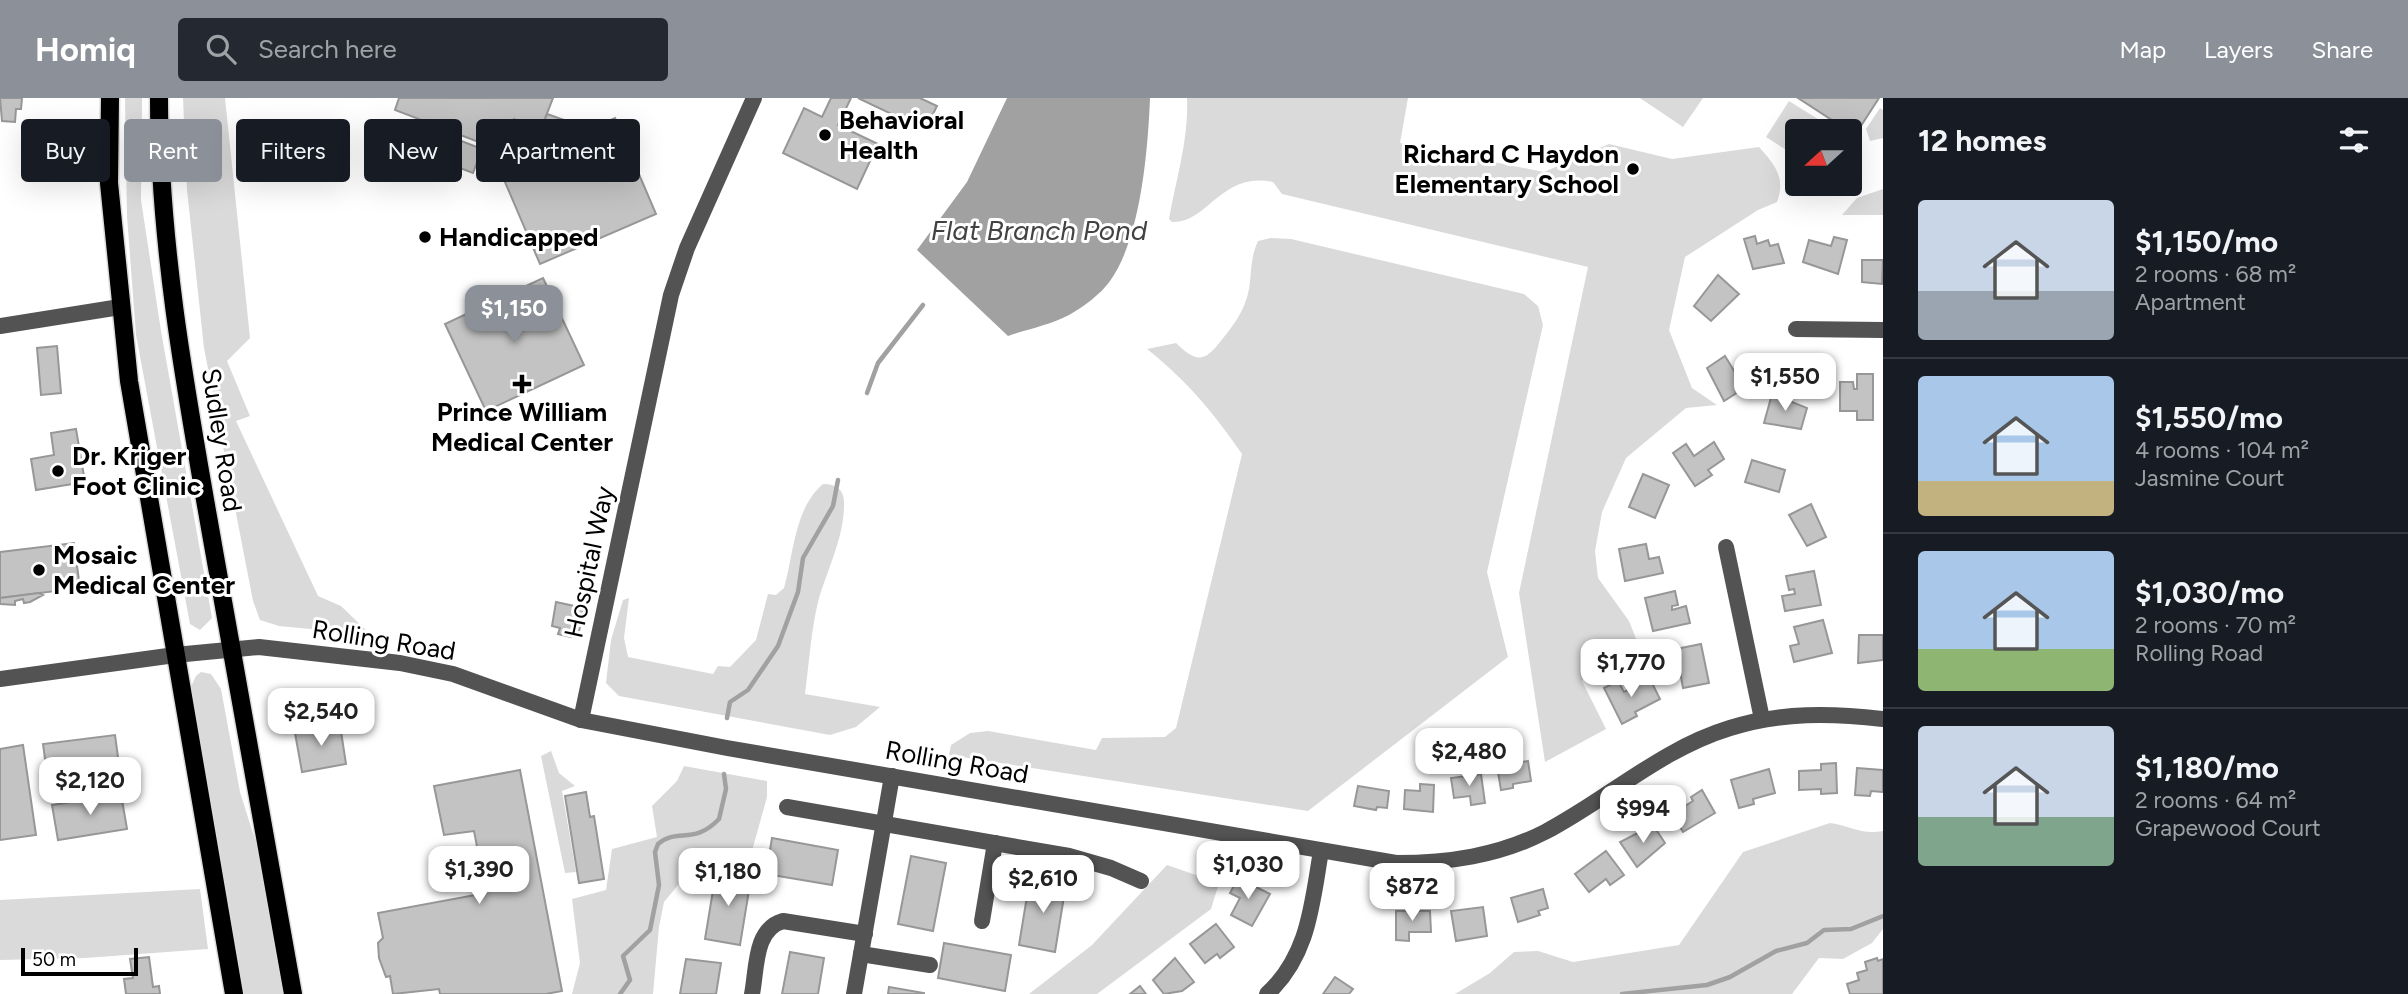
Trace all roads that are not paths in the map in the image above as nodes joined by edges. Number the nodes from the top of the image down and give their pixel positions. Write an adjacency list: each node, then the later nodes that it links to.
1 (110, 98): 4 (main road)
2 (159, 98): 9 (main road, Sudley Road)
3 (754, 98): 14 (street, Hospital Way)
4 (120, 307): 5 (street); 10 (main road)
5 (0, 326)
6 (1796, 329): 7 (street)
7 (1883, 330)
8 (1727, 547): 12 (street)
9 (232, 650): 10 (street, Rolling Road); 14 (street, Rolling Road); 26 (main road, Sudley Road)
10 (175, 655): 11 (street, Rolling Road); 25 (main road)
11 (0, 679)
12 (1762, 719): 13 (street, Rolling Road); 19 (street, Rolling Road)
13 (1883, 719)
14 (581, 720): 15 (street, Rolling Road)
15 (892, 776): 17 (street); 19 (street, Rolling Road)
16 (786, 807): 17 (street)
17 (884, 824): 18 (street); 22 (street)
18 (995, 843): 20 (street); 21 (street)
19 (1321, 851): 29 (street)
20 (1141, 881)
21 (982, 921)
22 (865, 933): 23 (street); 27 (street)
23 (861, 954): 24 (street); 28 (street)
24 (930, 965)
25 (234, 994)
26 (293, 994)
27 (752, 994)
28 (854, 994)
29 (1267, 994)

